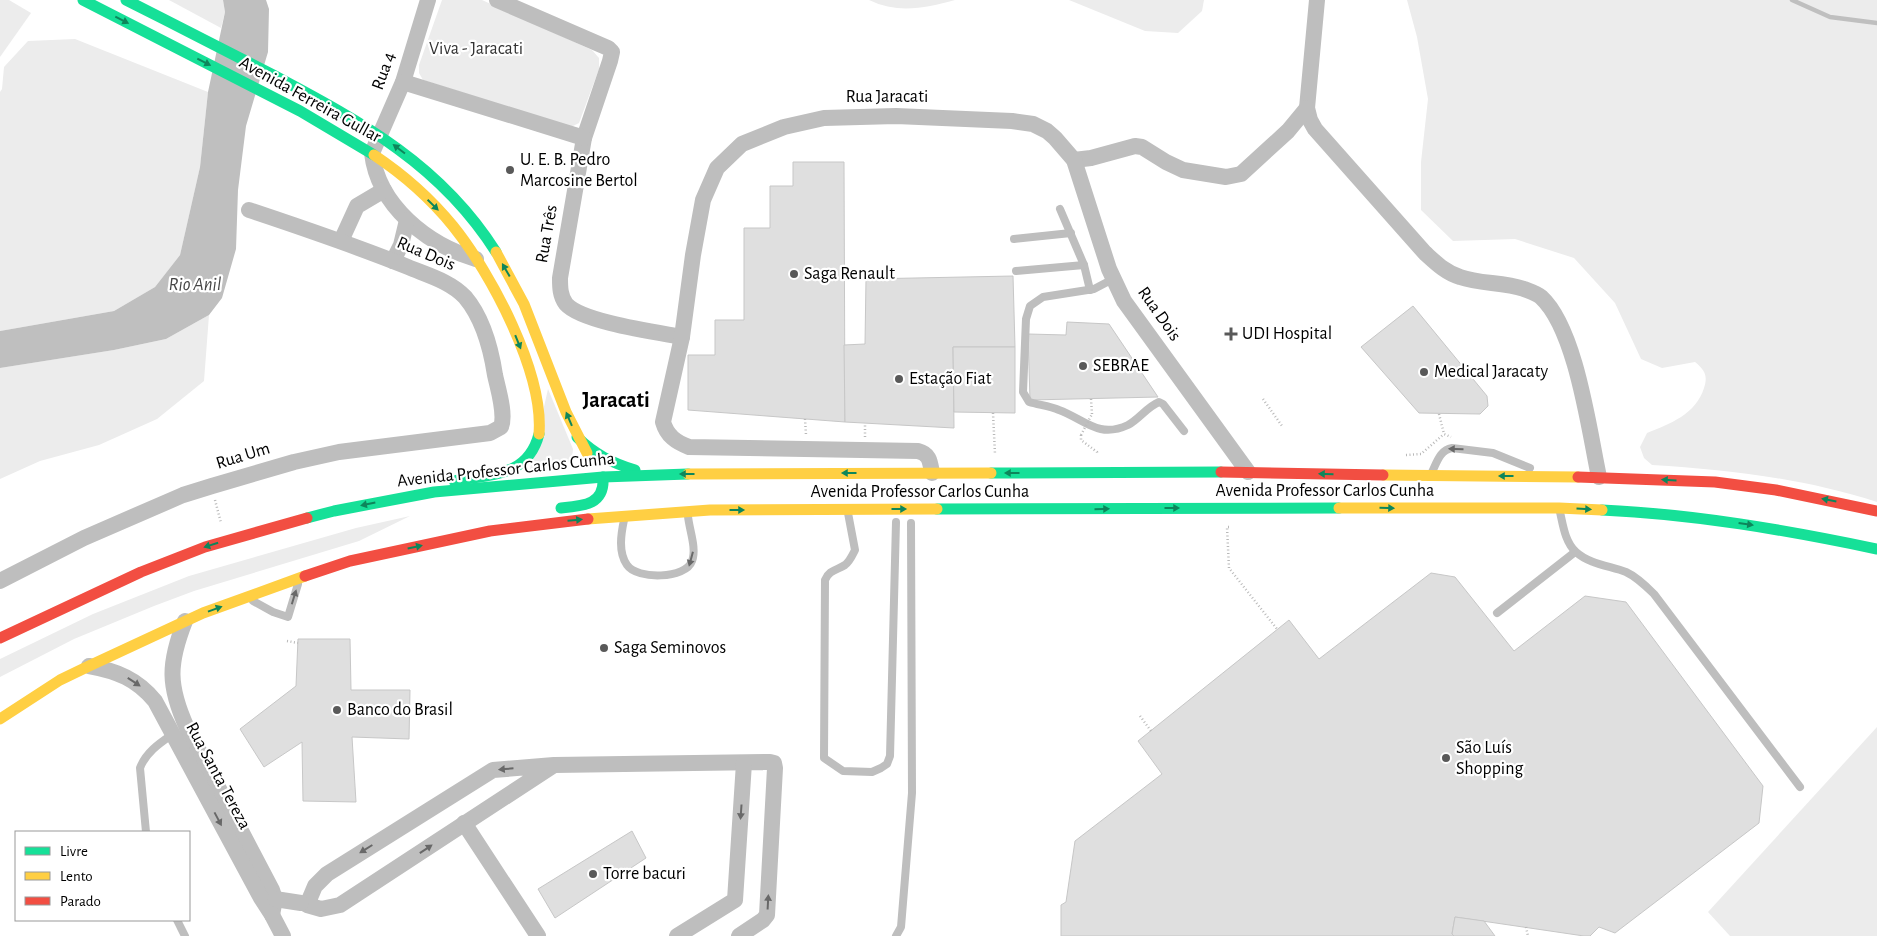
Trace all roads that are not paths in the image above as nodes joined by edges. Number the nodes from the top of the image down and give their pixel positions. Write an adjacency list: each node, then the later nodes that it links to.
1 (83, 0): 10 (main road, Avenida Ferreira Gullar, one-way to 10)
2 (126, 0): 8 (main road, Avenida Ferreira Gullar)
3 (428, 0): 6 (street, Rua 4)
4 (497, 0): 9 (street, Rua Três)
5 (1317, 0): 7 (street)
6 (403, 82): 8 (street, Rua 4); 9 (street)
7 (1307, 108): 11 (street); 37 (street)
8 (380, 135): 10 (street, Rua 4); 28 (main road, Avenida Ferreira Gullar, one-way to 8)
9 (584, 138): 25 (street, Rua Três)
10 (372, 153): 12 (street); 19 (main road, Avenida Ferreira Gullar, one-way to 19)
11 (1074, 160): 23 (street, Rua Dois); 25 (street, Rua Jaracati)
12 (384, 190): 15 (street); 18 (street)
13 (1060, 209): 16 (lane)
14 (249, 210): 18 (street, Rua Dois)
15 (407, 220): 19 (street); 20 (street)
16 (1071, 233): 17 (lane); 21 (lane)
17 (1014, 239)
18 (341, 241): 20 (street, Rua Dois)
19 (476, 259): 38 (main road, Avenida Ferreira Gullar, one-way to 38)
20 (393, 261): 26 (street, Rua Dois)
21 (1084, 265): 22 (lane); 24 (lane)
22 (1016, 271)
23 (1113, 279): 24 (lane); 30 (street, Rua Dois)
24 (1090, 290): 27 (lane)
25 (682, 337): 29 (street, Rua Jaracati)
26 (502, 416): 52 (street, Rua Um)
27 (1184, 431)
28 (577, 437): 32 (main road); 34 (main road, Avenida Ferreira Gullar)
29 (779, 449): 31 (street); 33 (street)
30 (1248, 472): 31 (main road, Avenida Professor Carlos Cunha, one-way to 31); 35 (main road, Avenida Professor Carlos Cunha, one-way to 30)
31 (932, 473): 33 (main road, Avenida Professor Carlos Cunha, one-way to 33)
32 (652, 474): 33 (main road, Avenida Professor Carlos Cunha, one-way to 32); 34 (main road, Avenida Professor Carlos Cunha)
33 (780, 474)
34 (602, 476): 38 (main road, Avenida Professor Carlos Cunha); 40 (main road)
35 (1430, 476): 36 (main road, Avenida Professor Carlos Cunha, one-way to 35); 36 (lane, one-way to 35)
36 (1552, 477): 37 (main road, Avenida Professor Carlos Cunha)
37 (1599, 477): 43 (main road, Avenida Professor Carlos Cunha, one-way to 37)
38 (434, 492): 54 (main road, Avenida Professor Carlos Cunha, one-way to 54)
39 (1560, 508): 41 (main road, Avenida Professor Carlos Cunha, one-way to 39); 48 (main road, Avenida Professor Carlos Cunha, one-way to 48); 49 (lane)
40 (552, 509)
41 (848, 509): 42 (main road, Avenida Professor Carlos Cunha, one-way to 41); 45 (lane)
42 (687, 511): 44 (main road, Avenida Professor Carlos Cunha); 44 (lane, one-way to 44)
43 (1877, 511)
44 (624, 516): 50 (main road, Avenida Professor Carlos Cunha, one-way to 44)
45 (896, 522)
46 (912, 523): 77 (lane)
47 (398, 540): 50 (main road)
48 (1877, 549)
49 (1575, 552): 55 (lane); 66 (lane)
50 (350, 561): 51 (main road, Avenida Professor Carlos Cunha)
51 (300, 578): 53 (main road, Avenida Professor Carlos Cunha); 53 (lane, one-way to 51)
52 (0, 581)
53 (247, 597): 56 (main road, Avenida Professor Carlos Cunha, one-way to 53)
54 (53, 612): 57 (main road, Avenida Professor Carlos Cunha); 58 (main road)
55 (1497, 614)
56 (185, 621): 59 (main road, Avenida Professor Carlos Cunha); 63 (street, Rua Santa Tereza)
57 (0, 638)
58 (0, 643)
59 (89, 666): 60 (main road, Avenida Professor Carlos Cunha); 63 (street, Rua Santa Tereza, one-way to 63)
60 (60, 680): 61 (main road); 62 (main road, Avenida Professor Carlos Cunha)
61 (0, 708)
62 (0, 719)
63 (180, 731): 68 (lane); 70 (street, Rua Santa Tereza)
64 (744, 763): 65 (street); 75 (street, one-way to 75); 76 (street, one-way to 64)
65 (554, 765): 67 (street); 69 (street, one-way to 69)
66 (1800, 787)
67 (464, 823): 69 (street, one-way to 67); 74 (street)
68 (146, 831)
69 (304, 904): 70 (street)
70 (274, 907): 73 (street, Rua Santa Tereza)
71 (178, 921): 72 (lane)
72 (185, 936)
73 (283, 936)
74 (538, 936)
75 (677, 936)
76 (739, 936)
77 (896, 936)

